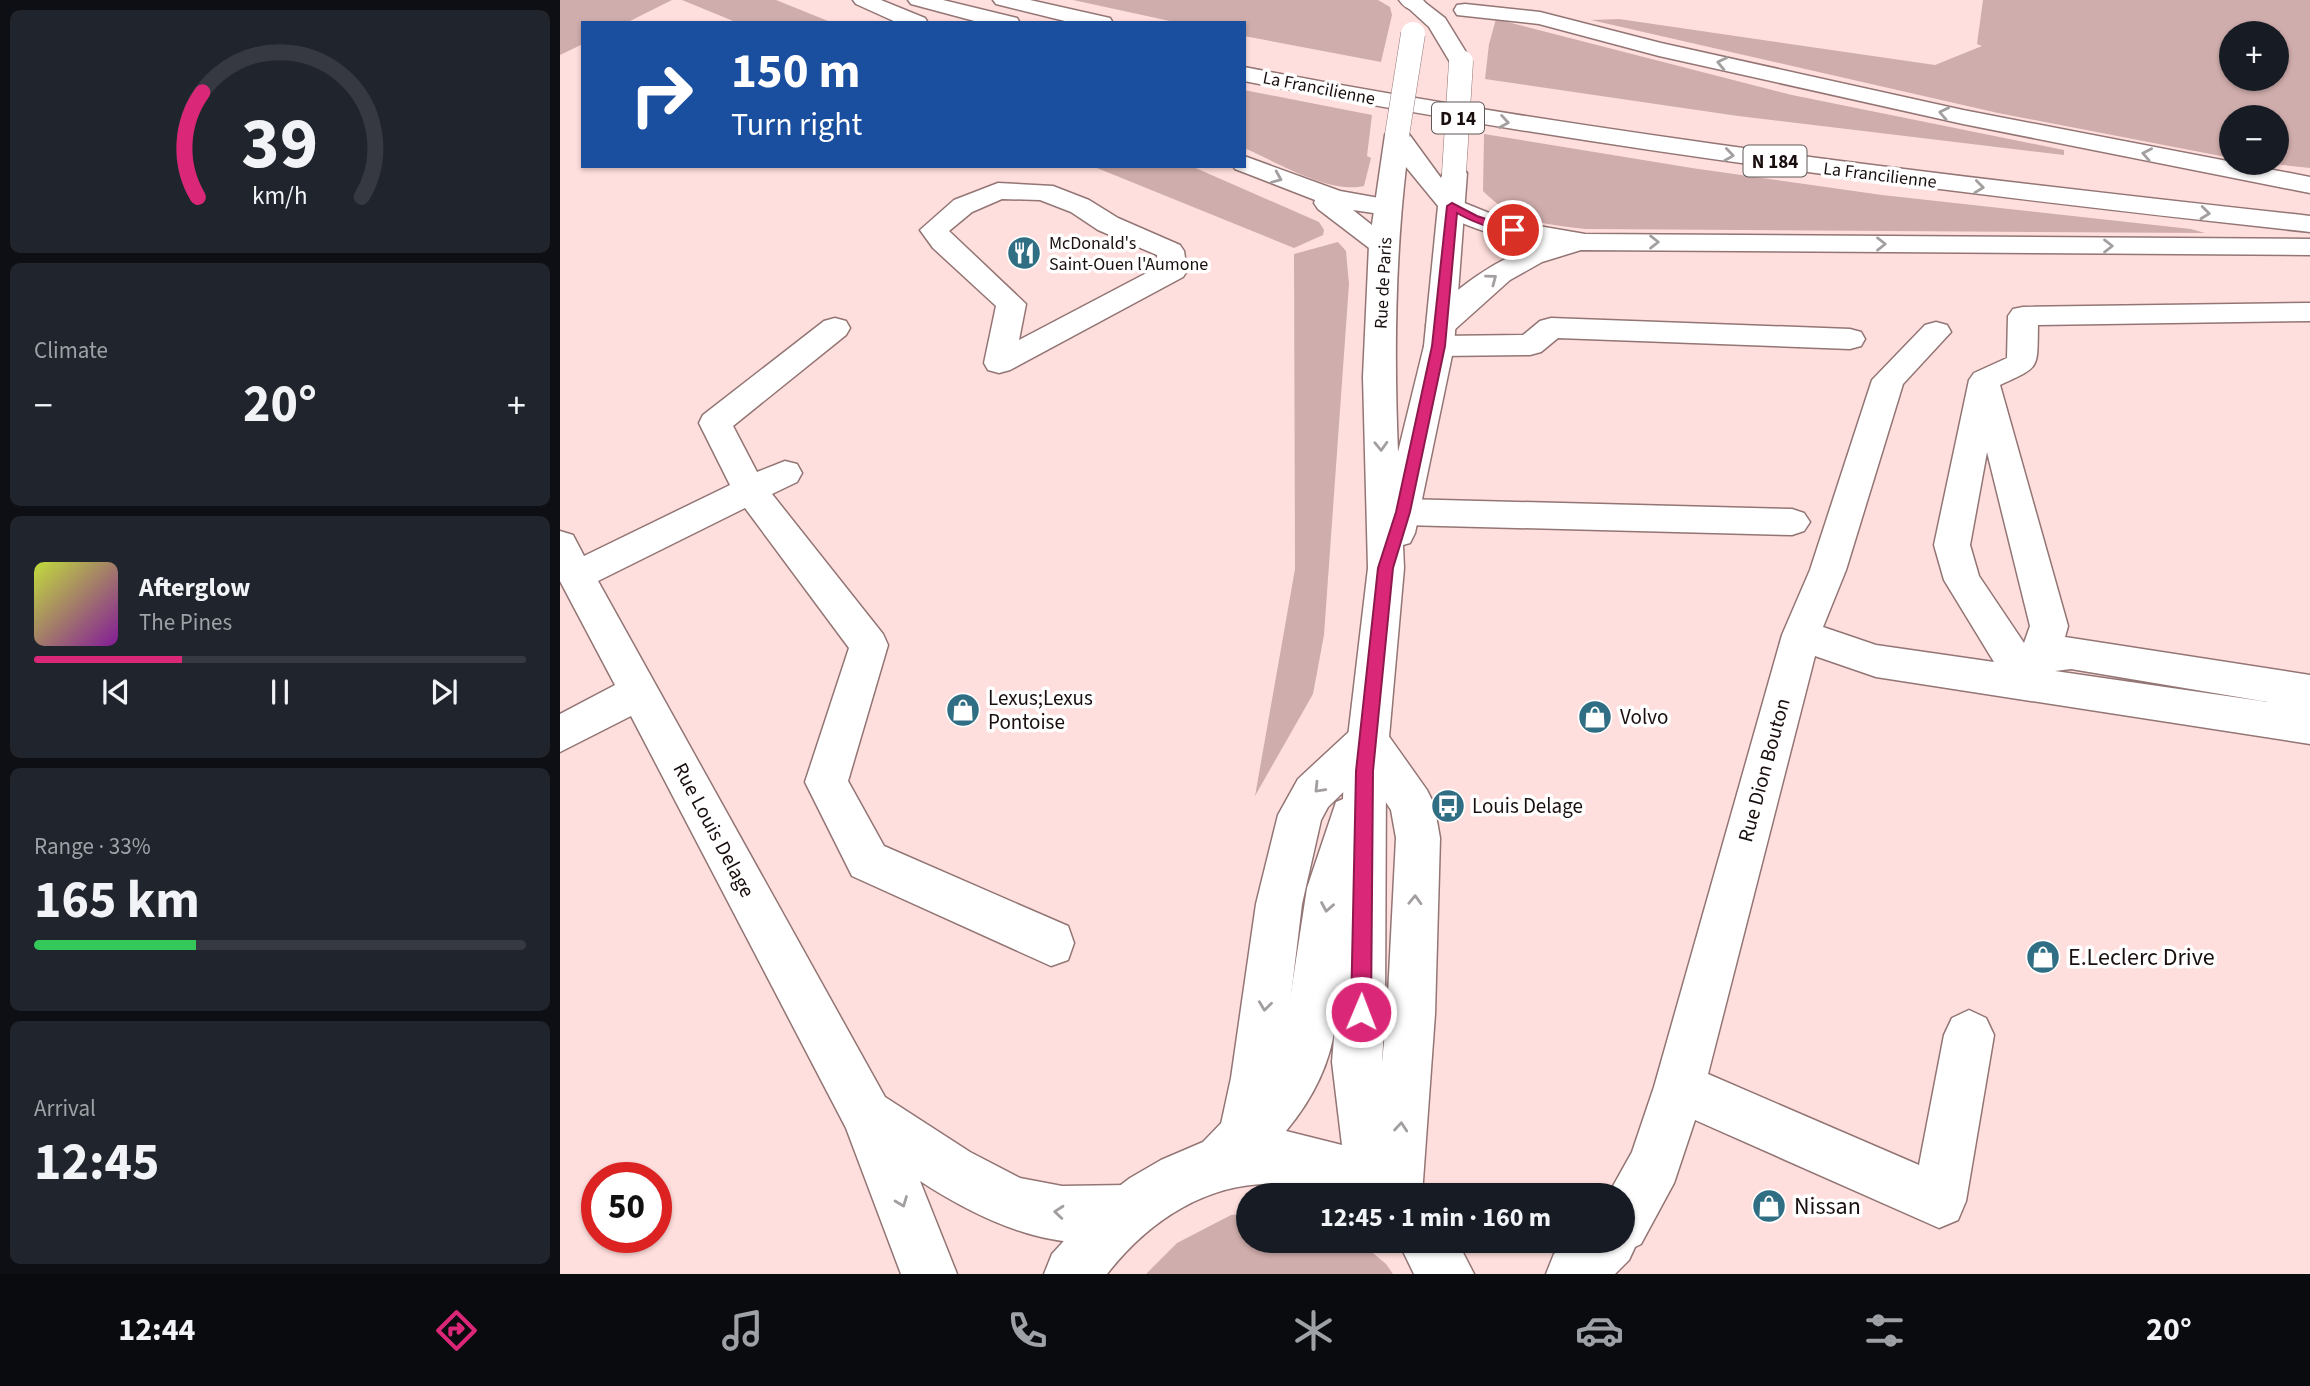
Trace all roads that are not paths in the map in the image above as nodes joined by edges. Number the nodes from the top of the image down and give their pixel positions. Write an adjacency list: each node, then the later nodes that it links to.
1 (863, 0): 8 (main road)
2 (918, 0): 9 (main road)
3 (1003, 0): 10 (main road)
4 (1500, 0): 7 (main road)
5 (1465, 5): 6 (main road); 7 (main road); 11 (main road, Rue de Paris / D 14)
6 (1416, 10): 11 (main road); 16 (main road, D 14, bridge)
7 (1540, 19): 19 (main road, one-way to 7)
8 (912, 21)
9 (1001, 21)
10 (1093, 21)
11 (1457, 48): 20 (main road, Rue de Paris / D 14, bridge)
12 (1246, 52): 14 (main road, La Francilienne / N 184)
13 (1246, 74): 26 (main road, La Francilienne / N 184, one-way to 26)
14 (1940, 159)
15 (1967, 162): 18 (main road, La Francilienne)
16 (1405, 164): 20 (main road); 24 (main road, Rue de Paris / D 14)
17 (1246, 165): 22 (main road, one-way to 22)
18 (2008, 167)
19 (2310, 185)
20 (1450, 189): 24 (main road); 27 (main road); 33 (main road, Rue de Paris / D 14)
21 (2206, 189): 23 (main road)
22 (1310, 192): 24 (main road); 28 (main road)
23 (2310, 200)
24 (1387, 207): 28 (main road, Rue de Paris / D 14)
25 (1108, 224): 25 (main road)
26 (2310, 225)
27 (1585, 242): 29 (main road, one-way to 29); 33 (main road, one-way to 27)
28 (1383, 245): 41 (main road, Rue de Paris / D 14, one-way to 41)
29 (2310, 247)
30 (2310, 312): 35 (main road)
31 (835, 328): 37 (main road)
32 (1936, 332): 42 (main road, Rue Dion Bouton)
33 (1440, 335): 34 (main road); 38 (main road, Rue de Paris / D 14)
34 (1850, 339)
35 (1985, 380): 43 (main road); 43 (main road)
36 (785, 473): 37 (main road)
37 (750, 490): 40 (main road); 49 (main road)
38 (1403, 512): 39 (main road); 41 (main road, Rue de Paris / D 14)
39 (1793, 522)
40 (568, 561): 44 (main road, Rue Louis Delage)
41 (1386, 568): 48 (main road, Rue de Paris / D 14)
42 (1801, 635): 43 (main road); 51 (main road, Rue Dion Bouton)
43 (2036, 671): 45 (main road); 46 (main road)
44 (639, 692): 47 (main road); 52 (main road, Rue Louis Delage)
45 (2310, 692)
46 (2310, 726)
47 (560, 734)
48 (1366, 756): 53 (main road, Rue de Paris / D 14, one-way to 53); 55 (main road, Rue de Paris / D 14, one-way to 48)
49 (1051, 943)
50 (1969, 1035): 51 (main road)
51 (1679, 1087): 56 (main road, Rue Dion Bouton)
52 (867, 1115): 57 (main road, one-way to 52); 59 (main road, Rue Louis Delage, one-way to 59)
53 (1232, 1150): 54 (main road, Rue de Paris); 57 (main road, Rue de Paris)
54 (1365, 1183)
55 (1382, 1183)
56 (1635, 1201)
57 (1127, 1212): 60 (main road, Rue de Paris)
58 (1597, 1253): 61 (main road)
59 (929, 1274)
60 (1072, 1274)
61 (1574, 1274)

